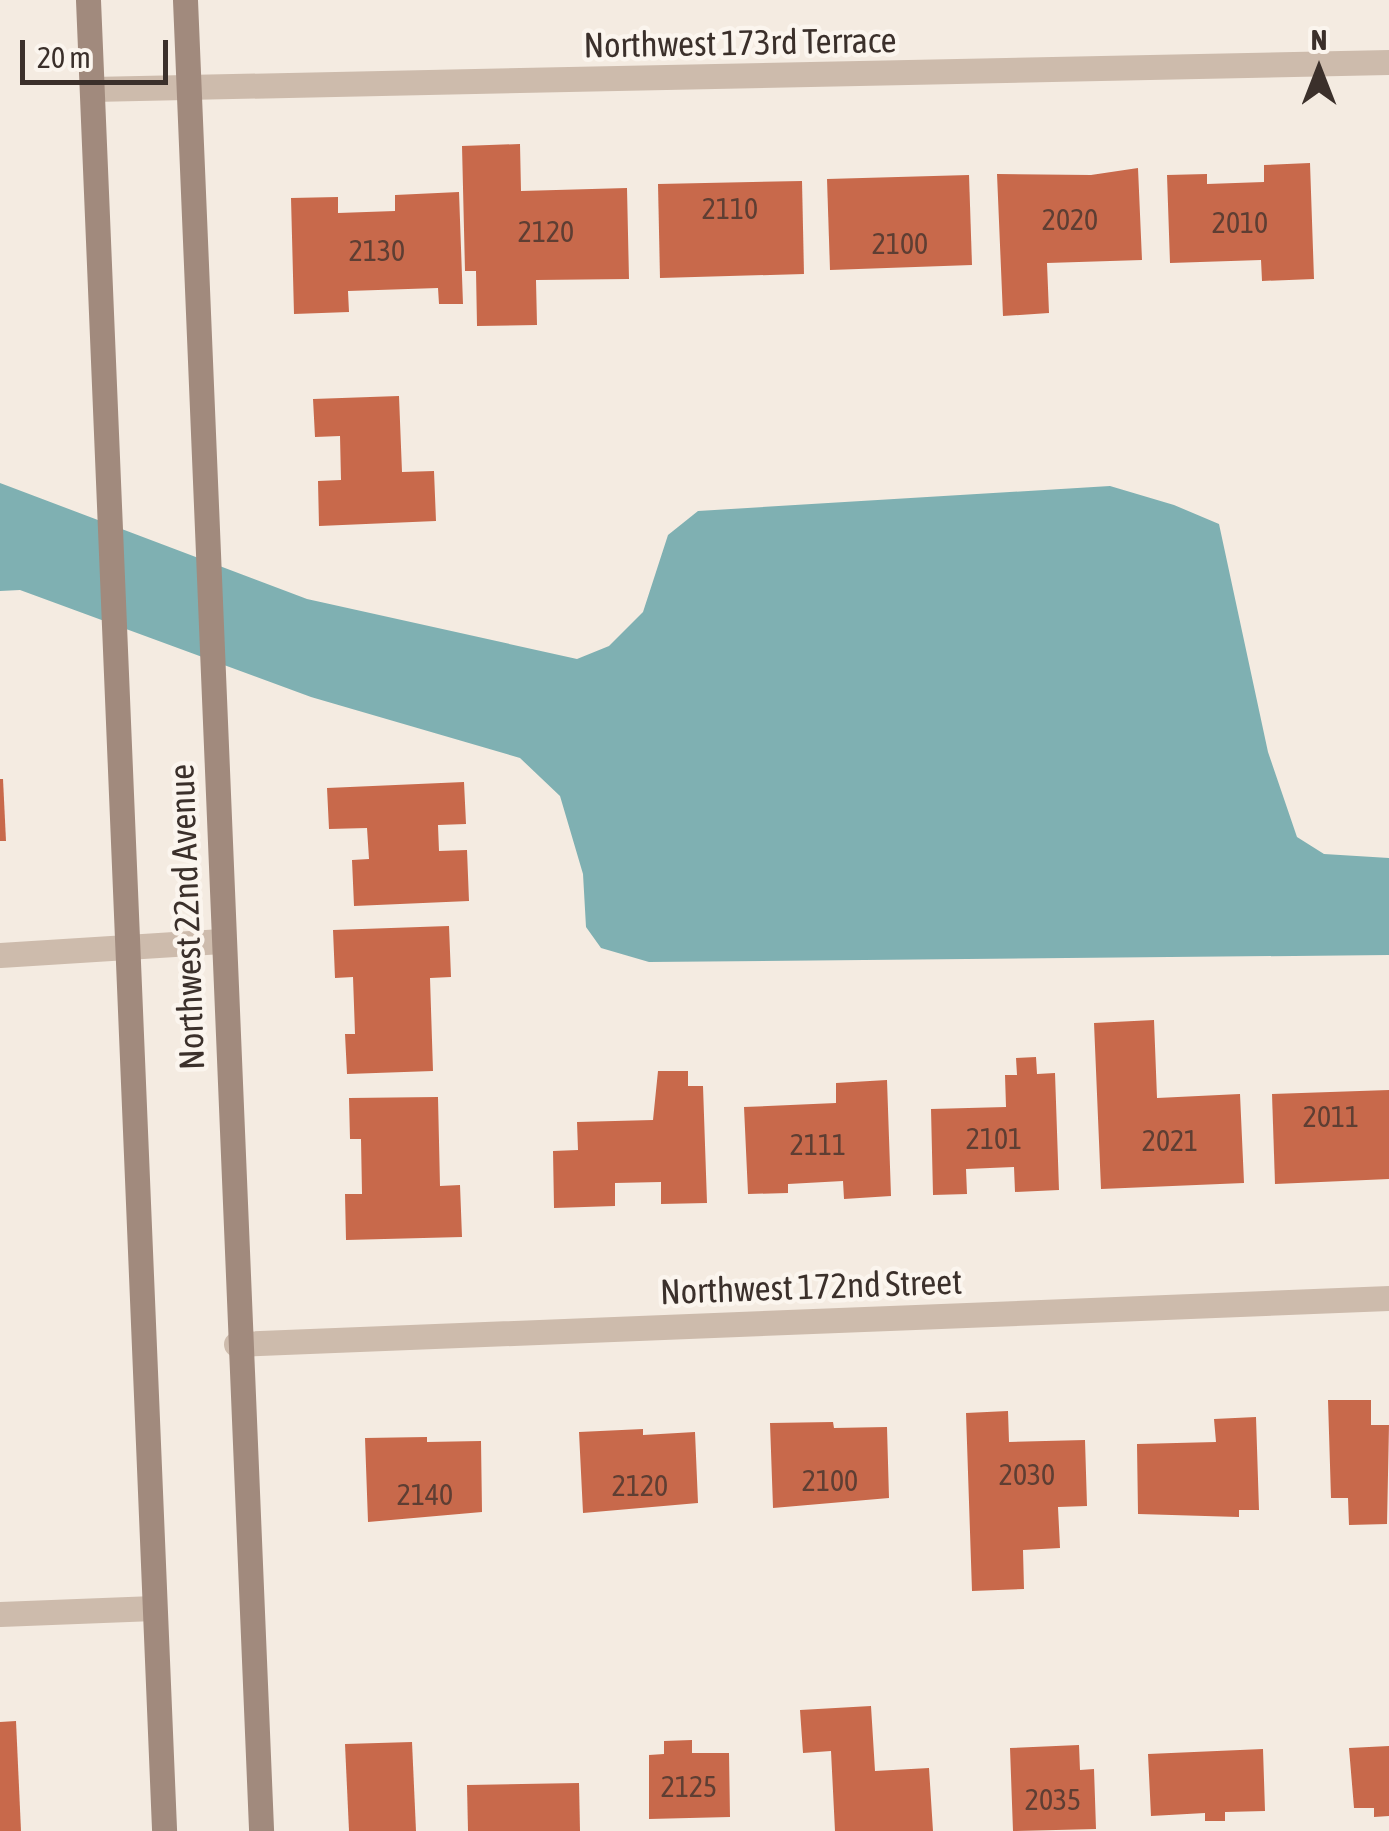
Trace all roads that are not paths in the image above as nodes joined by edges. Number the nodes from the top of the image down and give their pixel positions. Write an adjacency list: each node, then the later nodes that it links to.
1 (88, 0): 4 (main road, Northwest 22nd Avenue)
2 (185, 0): 5 (main road, Northwest 22nd Avenue)
3 (1389, 62): 5 (street, Northwest 173rd Terrace)
4 (92, 89): 5 (street, Northwest 173rd Terrace); 7 (main road, Northwest 22nd Avenue)
5 (190, 89): 6 (main road, Northwest 22nd Avenue)
6 (222, 941): 7 (street); 10 (main road, Northwest 22nd Avenue)
7 (128, 949): 8 (street); 11 (main road, Northwest 22nd Avenue)
8 (0, 955)
9 (1389, 1298): 10 (street, Northwest 172nd Street)
10 (236, 1344): 14 (main road, Northwest 22nd Avenue)
11 (154, 1608): 12 (street); 13 (main road, Northwest 22nd Avenue)
12 (0, 1614)
13 (164, 1831)
14 (261, 1831)

